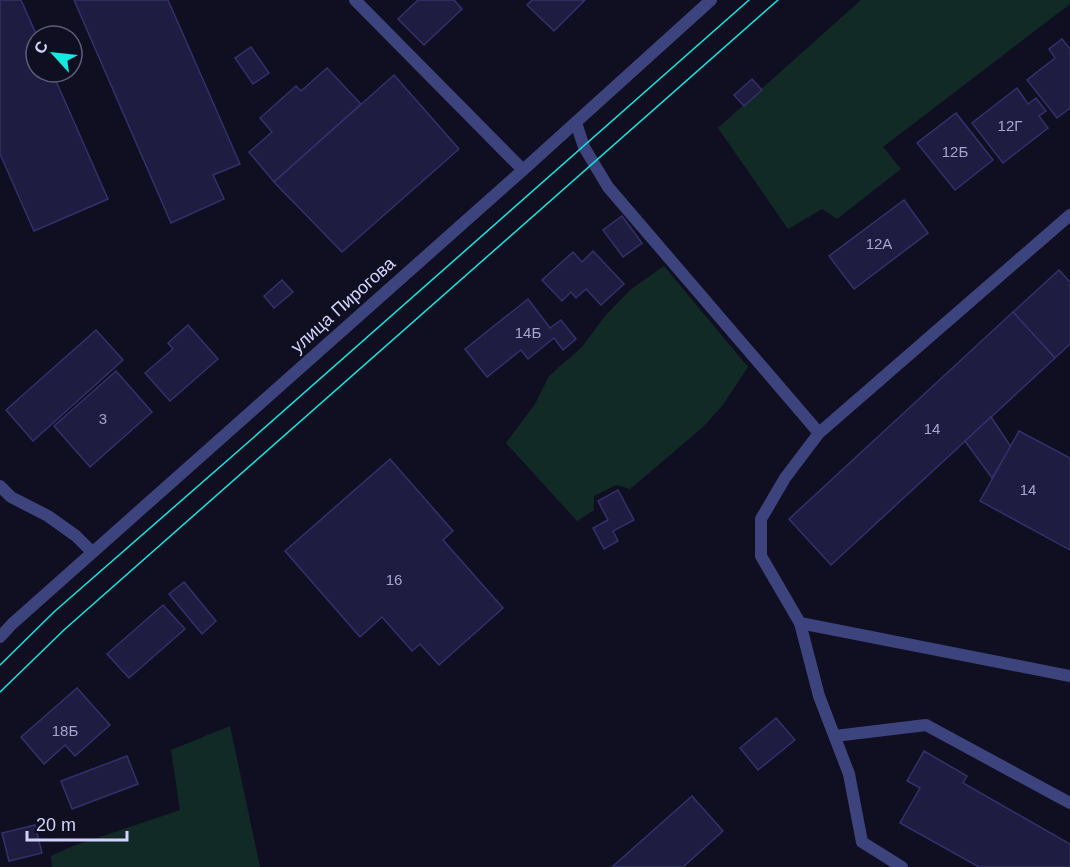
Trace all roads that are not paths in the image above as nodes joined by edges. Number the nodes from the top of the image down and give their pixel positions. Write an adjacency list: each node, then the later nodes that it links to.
1 (355, 0): 4 (street)
2 (711, 0): 3 (street, улица Пирогова)
3 (576, 123): 4 (street, улица Пирогова); 6 (street)
4 (523, 170): 8 (street, улица Пирогова)
5 (1070, 215): 6 (street)
6 (819, 433): 9 (street)
7 (0, 486): 8 (street)
8 (92, 552): 10 (street, улица Пирогова)
9 (800, 623): 11 (street); 12 (street)
10 (0, 637)
11 (1070, 676)
12 (835, 736): 13 (street); 14 (street)
13 (1070, 803)
14 (902, 867)

